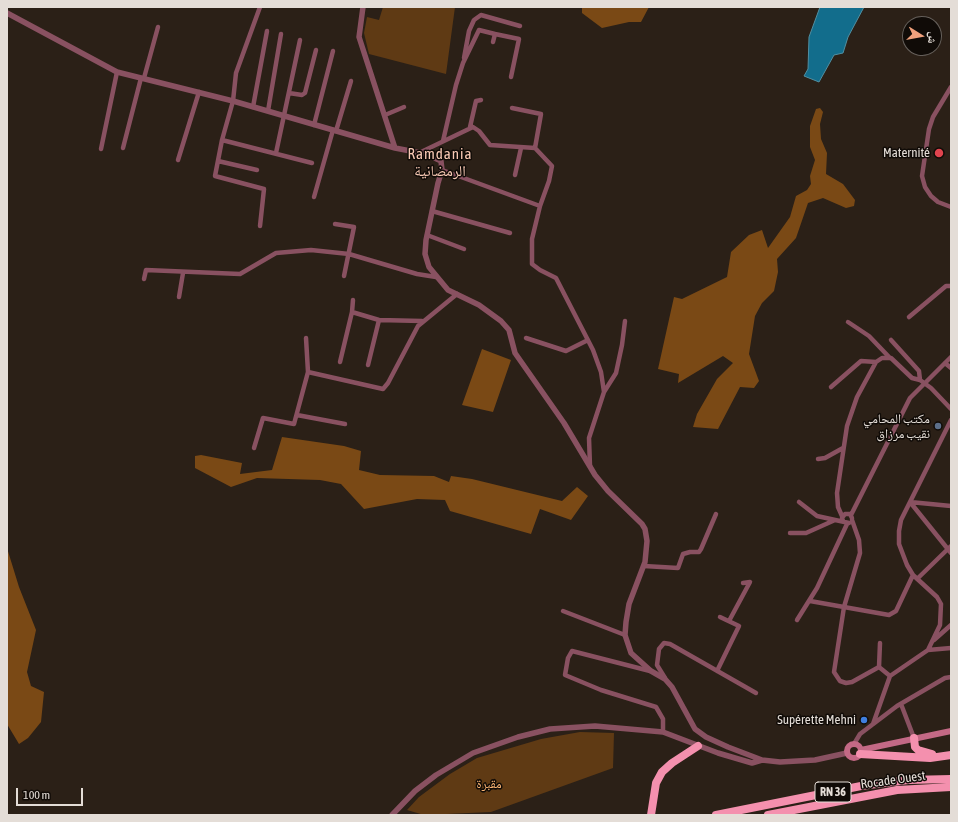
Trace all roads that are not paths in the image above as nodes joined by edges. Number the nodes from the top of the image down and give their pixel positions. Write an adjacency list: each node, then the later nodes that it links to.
1 (260, 7): 22 (street)
2 (363, 7): 27 (street)
3 (7, 13): 14 (street)
4 (520, 26): 13 (street)
5 (158, 27): 16 (street)
6 (266, 32): 23 (street)
7 (281, 34): 26 (street)
8 (494, 34): 10 (street); 13 (street); 15 (street)
9 (300, 40): 20 (street)
10 (493, 42)
11 (316, 50): 20 (street)
12 (332, 50): 29 (street)
13 (463, 63): 33 (street)
14 (117, 72): 16 (street); 38 (street)
15 (511, 77)
16 (142, 78): 19 (street); 34 (street)
17 (351, 81): 31 (street)
18 (951, 87): 49 (street)
19 (199, 92): 22 (street); 41 (street)
20 (289, 93): 28 (street)
21 (481, 100): 30 (street)
22 (233, 101): 23 (street); 32 (street)
23 (253, 107): 26 (street)
24 (404, 107): 27 (street)
25 (512, 108): 37 (street)
26 (268, 111): 28 (street)
27 (385, 115): 35 (street)
28 (283, 116): 29 (street); 40 (street)
29 (314, 124): 31 (street)
30 (470, 127): 33 (street); 36 (street)
31 (334, 130): 35 (street); 47 (street)
32 (222, 140): 40 (street); 42 (street)
33 (443, 141): 39 (street)
34 (123, 148)
35 (395, 148): 39 (street)
36 (521, 148): 37 (street); 46 (street)
37 (535, 148): 48 (street)
38 (101, 149)
39 (419, 153): 45 (street)
40 (276, 154): 43 (street)
41 (178, 160)
42 (218, 161): 44 (street); 52 (street)
43 (312, 163)
44 (258, 170)
45 (442, 170): 48 (street); 50 (street)
46 (515, 175)
47 (314, 197)
48 (540, 206): 73 (street)
49 (951, 207)
50 (432, 211): 53 (street); 54 (street)
51 (335, 224): 56 (street)
52 (260, 226)
53 (510, 233)
54 (427, 236): 55 (street); 59 (street)
55 (464, 249)
56 (349, 254): 57 (street); 58 (street); 59 (street)
57 (183, 273): 60 (street); 63 (street)
58 (344, 276)
59 (436, 277): 62 (street)
60 (144, 279)
61 (951, 286): 66 (street)
62 (457, 294): 68 (street); 93 (street)
63 (179, 296)
64 (353, 300): 65 (street)
65 (352, 312): 67 (street); 77 (street)
66 (909, 317)
67 (379, 320): 68 (street); 80 (street)
68 (422, 321): 82 (street)
69 (625, 322): 85 (street)
70 (848, 322): 76 (street)
71 (306, 338): 82 (street)
72 (526, 338): 73 (street)
73 (588, 340): 85 (street)
74 (891, 340): 83 (street)
75 (951, 357): 79 (street)
76 (890, 358): 78 (street); 83 (street)
77 (340, 362)
78 (876, 362): 84 (street); 91 (street)
79 (945, 363): 81 (street); 83 (street)
80 (368, 365)
81 (951, 368)
82 (308, 372): 87 (street)
83 (922, 382): 86 (street); 98 (street)
84 (831, 388)
85 (604, 392): 93 (street)
86 (951, 408)
87 (297, 415): 89 (street); 90 (street)
88 (951, 420): 95 (street)
89 (345, 424)
90 (254, 448)
91 (843, 448): 92 (street); 100 (street)
92 (818, 458)
93 (590, 466): 103 (street)
94 (800, 502): 99 (street)
95 (910, 502): 96 (street); 102 (street); 104 (street)
96 (951, 506)
97 (716, 514): 103 (street)
98 (851, 518): 100 (street); 100 (street); 108 (street)
99 (835, 520): 100 (street); 101 (street)
100 (844, 520): 107 (street)
101 (790, 533)
102 (950, 549): 105 (street)
103 (644, 566): 114 (street)
104 (913, 575): 105 (street); 108 (street)
105 (917, 579): 115 (street)
106 (743, 583): 112 (street)
107 (810, 601): 108 (street); 111 (street)
108 (844, 607): 119 (street)
109 (563, 611): 114 (street)
110 (720, 617): 112 (street)
111 (797, 620)
112 (729, 621): 121 (street)
113 (951, 625): 115 (street)
114 (626, 635): 120 (street)
115 (932, 643): 118 (street)
116 (880, 644): 119 (street)
117 (951, 648): 118 (street)
118 (928, 650): 122 (street)
119 (879, 667): 122 (street)
120 (651, 671): 124 (street); 128 (street)
121 (717, 671): 124 (street); 125 (street)
122 (890, 676): 127 (street)
123 (951, 677): 126 (street)
124 (665, 679): 138 (street)
125 (756, 693)
126 (901, 704): 127 (street); 130 (street)
127 (873, 724): 131 (street)
128 (663, 732): 132 (street); 141 (street)
129 (951, 732): 130 (main road)
130 (914, 738): 133 (main road); 135 (highway)
131 (854, 744): 133 (main road); 134 (main road)
132 (698, 746): 138 (street); 142 (highway)
133 (860, 752): 134 (main road); 137 (highway)
134 (847, 754): 138 (street)
135 (940, 754): 136 (highway); 137 (highway)
136 (951, 754): 137 (highway)
137 (930, 758)
138 (762, 760)
139 (951, 779): 143 (highway, RN 36)
140 (951, 786): 144 (highway, Rocade Ouest)
141 (392, 815)
142 (651, 815)
143 (716, 815)
144 (768, 815)

